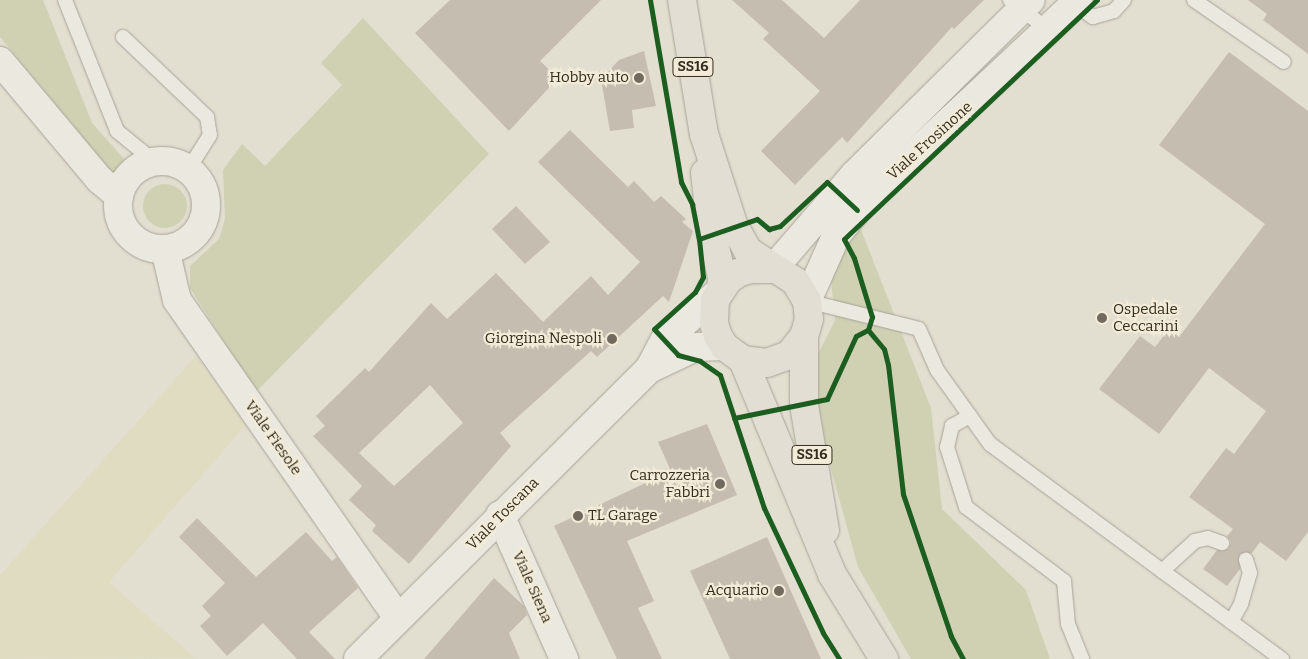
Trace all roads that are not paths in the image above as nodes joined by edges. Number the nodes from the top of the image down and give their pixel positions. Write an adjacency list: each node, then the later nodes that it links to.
1 (65, 0): 14 (lane)
2 (682, 0): 13 (main road, SS16)
3 (1124, 0): 5 (lane)
4 (1194, 0): 10 (lane)
5 (1074, 2): 7 (street, Viale Frosinone)
6 (1021, 4): 7 (lane); 11 (street, Viale Frosinone)
7 (1048, 30): 12 (street, Viale Frosinone)
8 (123, 37): 15 (lane)
9 (0, 61): 16 (street)
10 (1284, 62)
11 (955, 73): 12 (lane); 18 (street, Viale Frosinone)
12 (975, 100): 20 (street, Viale Frosinone)
13 (704, 134): 18 (main road, SS16); 19 (main road, SS16)
14 (155, 162): 15 (street); 16 (street)
15 (188, 170): 17 (street)
16 (119, 196): 17 (street)
17 (165, 249): 30 (street, Viale Fiesole)
18 (773, 269): 19 (main road); 20 (main road, SS16)
19 (721, 290): 22 (main road, SS16); 23 (street, Viale Toscana)
20 (807, 301): 21 (main road, SS16); 24 (lane)
21 (804, 336): 22 (main road, SS16); 29 (main road, SS16)
22 (733, 353): 23 (street, Viale Toscana); 29 (main road, SS16)
23 (649, 369): 25 (street, Viale Toscana)
24 (970, 416): 28 (lane); 35 (lane)
25 (500, 515): 30 (street, Viale Toscana); 33 (street, Viale Siena)
26 (1222, 543): 28 (lane)
27 (1246, 560): 31 (lane)
28 (1162, 571): 31 (lane)
29 (832, 574): 34 (main road, SS16)
30 (398, 618): 32 (street, Viale Toscana)
31 (1232, 622): 36 (lane)
32 (367, 655)
33 (564, 659)
34 (884, 659)
35 (1082, 659)
36 (1282, 659)

